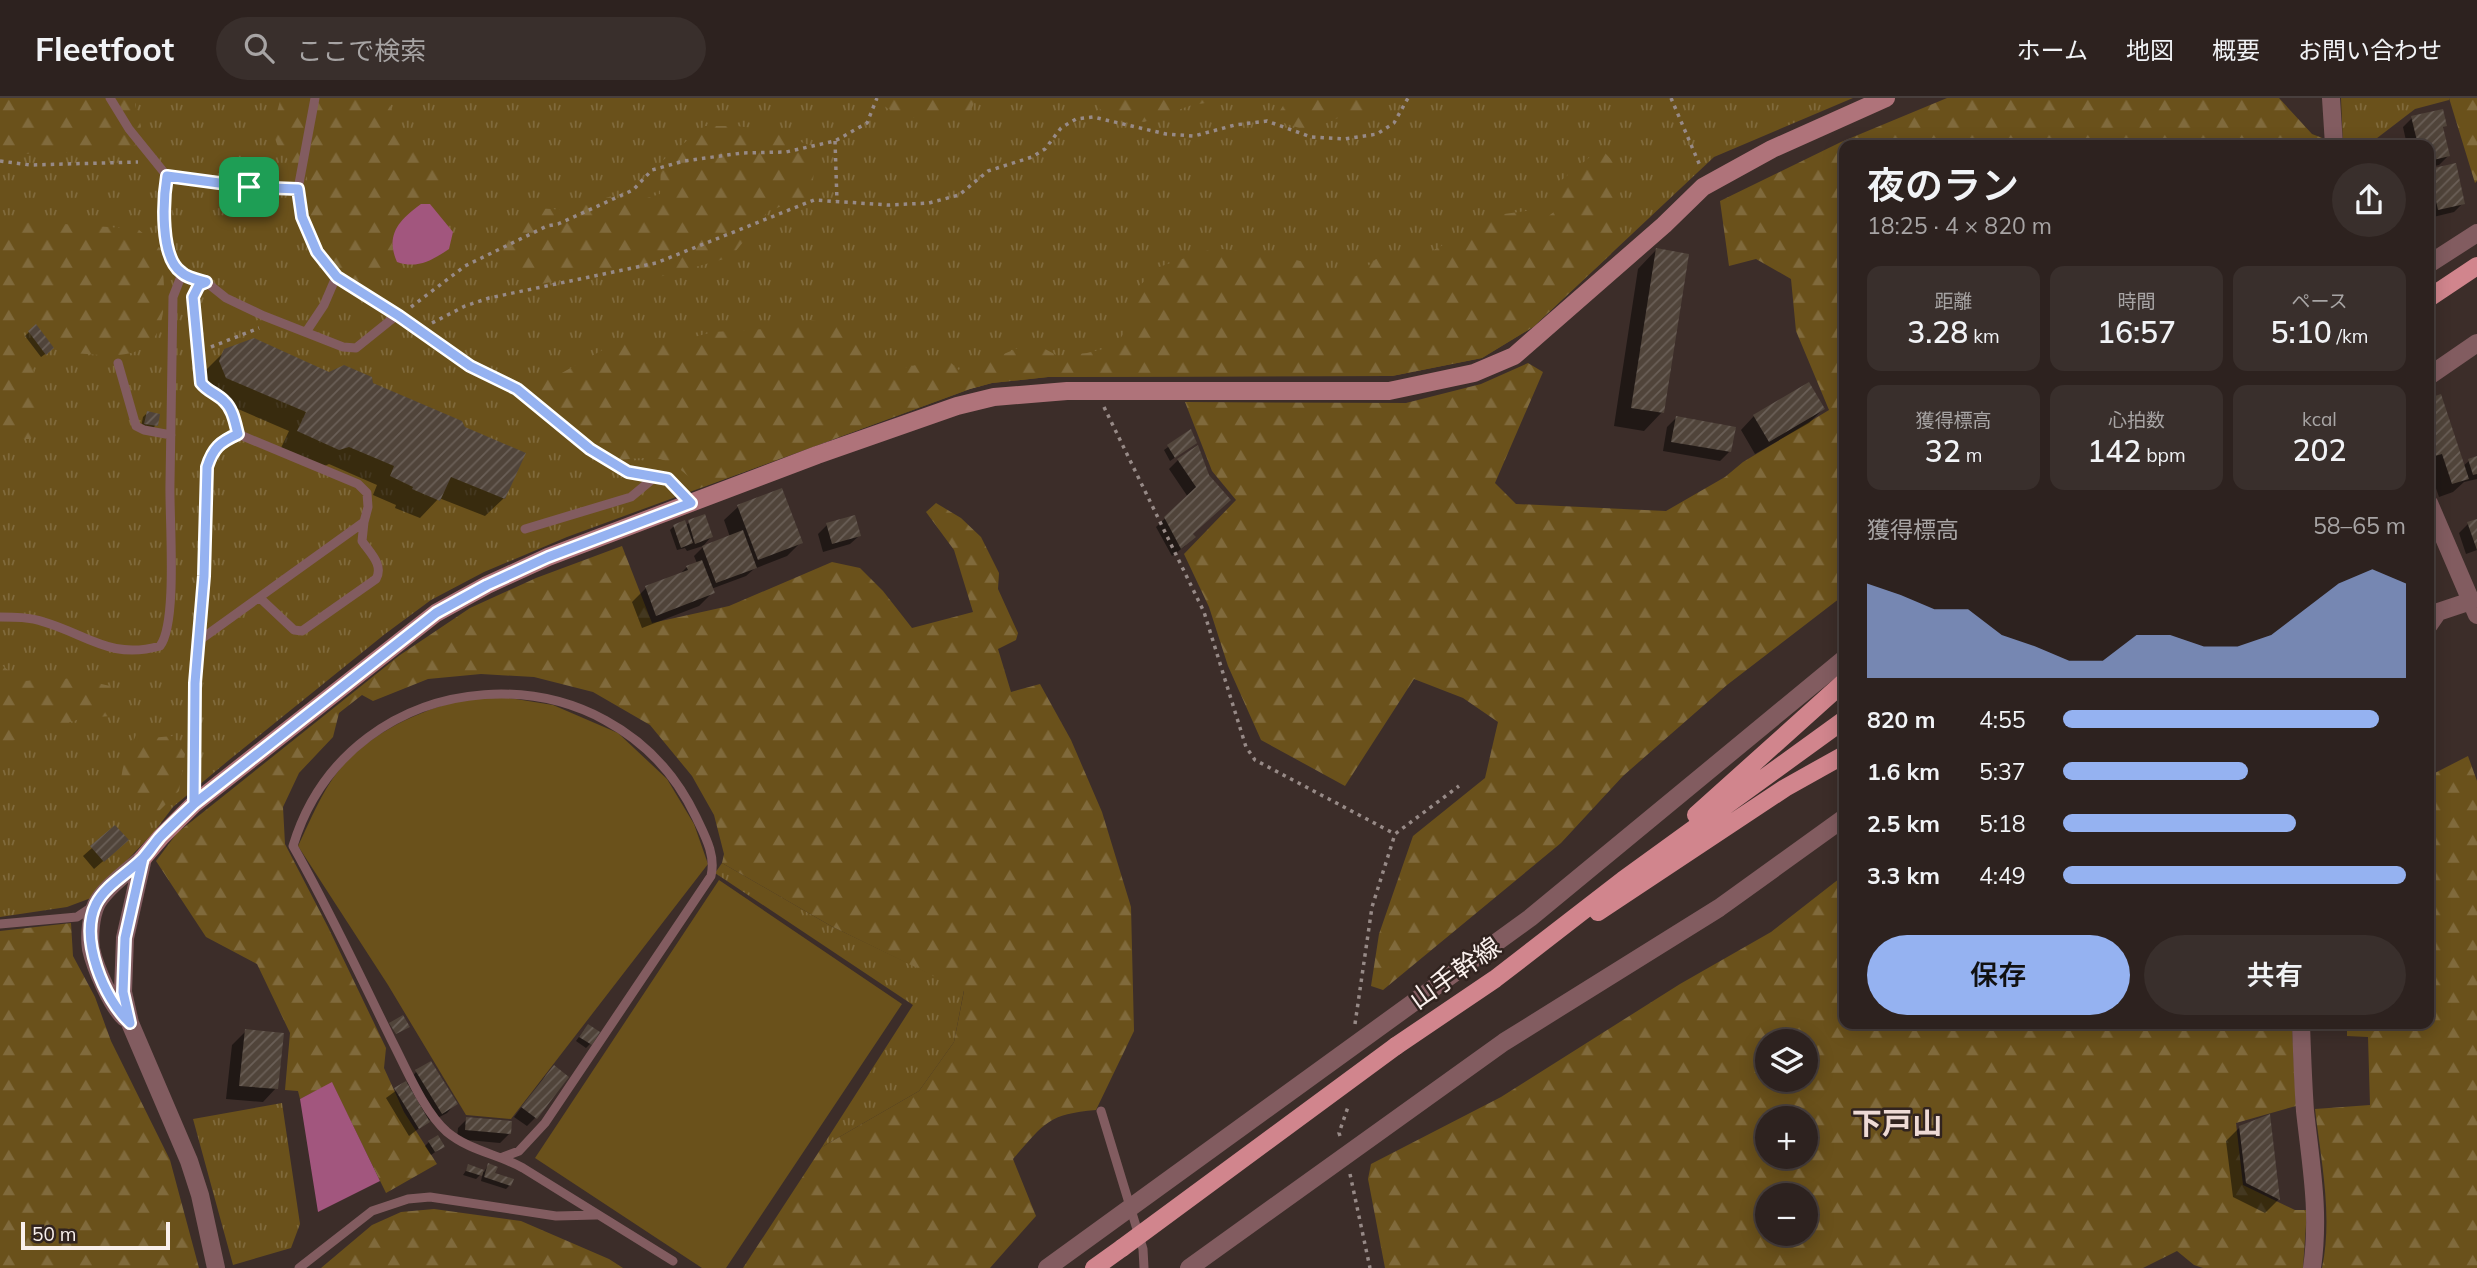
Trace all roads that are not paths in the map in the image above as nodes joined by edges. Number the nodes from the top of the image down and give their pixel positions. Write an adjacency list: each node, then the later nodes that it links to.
1 (110, 98): 6 (lane)
2 (315, 98): 7 (lane)
3 (1886, 98): 23 (street)
4 (2331, 98): 5 (street)
5 (2334, 140)
6 (167, 176): 7 (lane); 11 (lane)
7 (298, 189): 12 (lane)
8 (2477, 233): 9 (street)
9 (2434, 261)
10 (2477, 266): 14 (main road)
11 (182, 274): 13 (lane); 21 (lane)
12 (337, 277): 15 (lane); 16 (lane)
13 (206, 282): 16 (lane); 20 (lane)
14 (2434, 295)
15 (398, 315): 16 (lane); 22 (lane)
16 (306, 332)
17 (2477, 343): 19 (street)
18 (118, 363): 21 (lane)
19 (2434, 373)
20 (238, 434): 25 (lane); 31 (lane)
21 (171, 435): 29 (lane)
22 (655, 477): 23 (lane); 26 (lane)
23 (691, 503): 36 (street)
24 (2434, 515): 28 (street)
25 (364, 522): 27 (lane); 27 (lane)
26 (525, 529)
27 (260, 598): 31 (lane)
28 (2474, 608): 30 (street)
29 (0, 617)
30 (2434, 618)
31 (197, 642): 36 (lane)
32 (1839, 663): 47 (street)
33 (1839, 686): 39 (main road)
34 (1839, 724): 39 (main road, 山手幹線)
35 (1839, 758): 42 (main road)
36 (194, 804): 38 (street)
37 (1839, 822): 55 (street)
38 (143, 858): 40 (street); 43 (street)
39 (1623, 880): 42 (main road, 山手幹線)
40 (96, 904): 41 (lane); 43 (street)
41 (0, 924)
42 (1495, 979): 53 (main road, 山手幹線, bridge)
43 (130, 1023): 50 (street)
44 (2301, 1029): 56 (street)
45 (1101, 1111): 47 (lane)
46 (503, 1157): 46 (lane); 48 (lane)
47 (1130, 1208): 52 (street); 54 (lane)
48 (596, 1215): 49 (lane); 51 (lane)
49 (673, 1261)
50 (216, 1268)
51 (299, 1268)
52 (1047, 1268)
53 (1094, 1268)
54 (1144, 1268)
55 (1189, 1268)
56 (2312, 1268)

